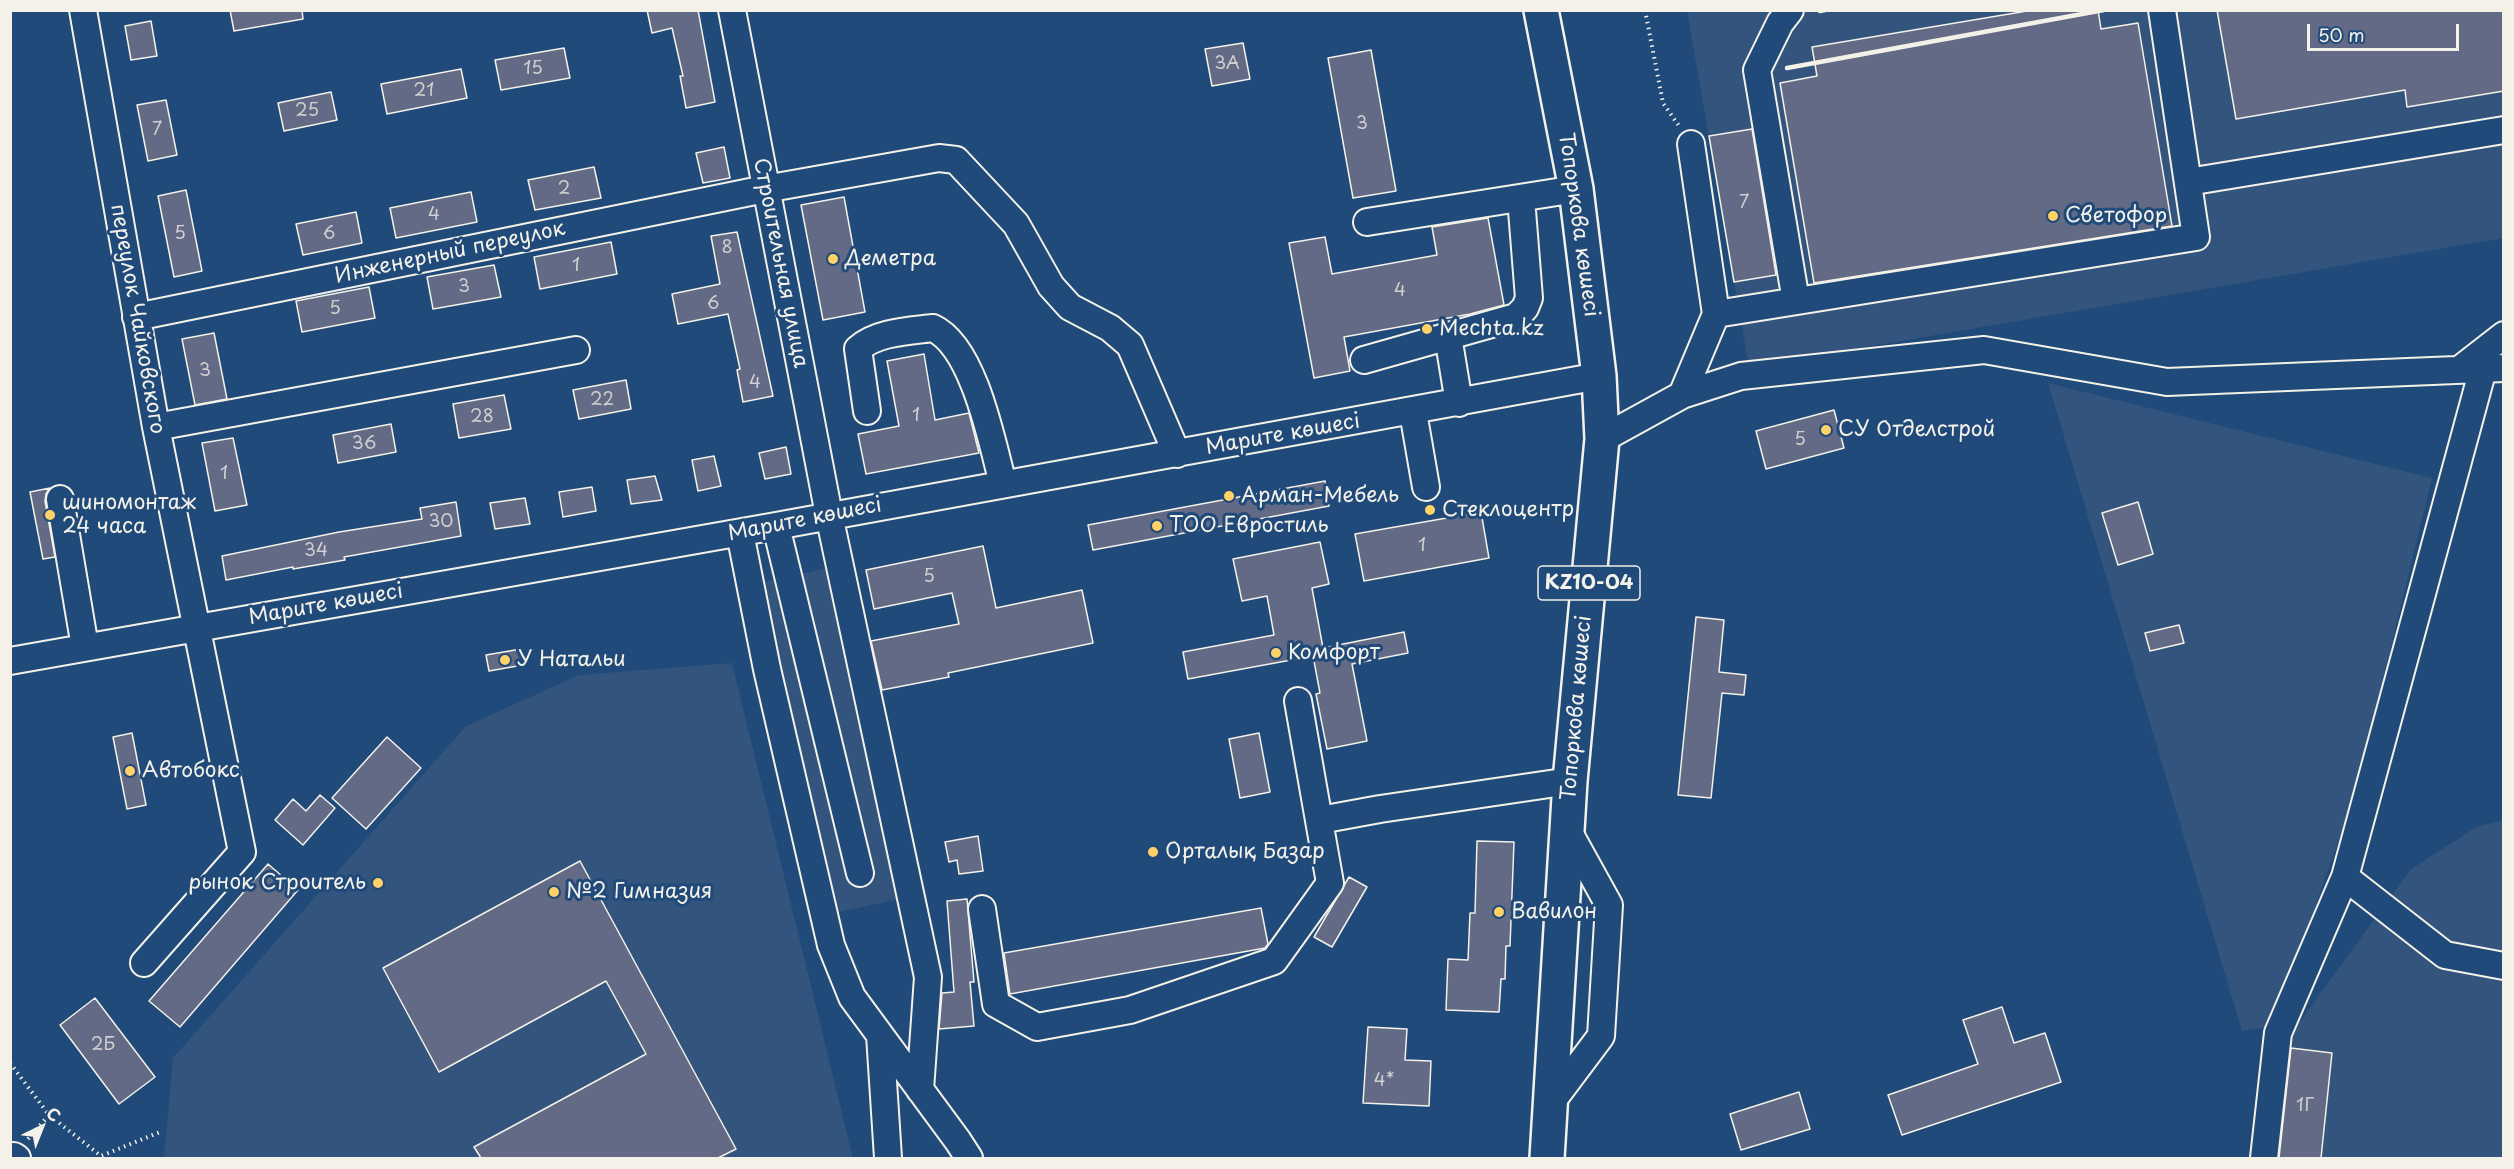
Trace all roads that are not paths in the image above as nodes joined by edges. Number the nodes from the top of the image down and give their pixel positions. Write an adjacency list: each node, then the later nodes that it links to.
1 (83, 10): 15 (street, переулок Чайковского)
2 (732, 10): 9 (street, Строительная улица)
3 (1541, 10): 10 (highway, Топоркова көшесі / KZ10-04)
4 (1790, 10): 13 (street)
5 (2162, 10): 8 (street)
6 (2504, 130): 8 (street)
7 (1691, 144): 14 (street)
8 (2188, 182): 13 (street)
9 (765, 189): 15 (street, Инженерный переулок); 28 (street, Инженерный переулок); 32 (street, Строительная улица)
10 (1576, 189): 11 (street); 21 (highway, Топоркова көшесі / KZ10-04)
11 (1521, 198): 12 (street); 17 (street)
12 (1366, 222)
13 (1796, 301): 14 (street)
14 (1716, 314): 22 (street)
15 (136, 317): 26 (street, переулок Чайковского)
16 (2504, 335): 20 (street)
17 (1449, 336): 19 (street); 23 (street)
18 (576, 350): 26 (street)
19 (1364, 360)
20 (2482, 369): 22 (street); 43 (street)
21 (1599, 376): 23 (street, Марите көшесі); 27 (highway, Топоркова көшесі / KZ10-04)
22 (1682, 395): 27 (street)
23 (1459, 403): 25 (street, Марите көшесі)
24 (867, 411): 29 (street)
25 (1413, 412): 28 (street, Марите көшесі); 30 (street)
26 (156, 427): 35 (street, переулок Чайковского)
27 (1602, 439): 39 (highway, Топоркова көшесі / KZ10-04)
28 (1176, 454): 29 (street, Марите көшесі)
29 (1004, 484): 32 (street, Марите көшесі)
30 (1426, 487)
31 (60, 499): 36 (street)
32 (830, 515): 33 (street, Марите көшесі); 48 (street, Строительная улица)
33 (776, 526): 34 (street, Марите көшесі); 42 (street)
34 (740, 533): 35 (street, Марите көшесі); 47 (street)
35 (196, 627): 36 (street, Марите көшесі); 45 (street, переулок Чайковского)
36 (85, 647): 37 (street, Марите көшесі)
37 (10, 661)
38 (1298, 701): 40 (street)
39 (1570, 780): 40 (street); 41 (highway, Топоркова көшесі / KZ10-04)
40 (1320, 820): 44 (street)
41 (1567, 829): 49 (highway, Топоркова көшесі / KZ10-04); 49 (street)
42 (861, 873)
43 (2345, 877): 46 (street); 53 (street)
44 (982, 909)
45 (144, 963)
46 (2504, 966)
47 (880, 1035): 48 (street); 50 (street)
48 (920, 1090): 51 (street)
49 (1550, 1104): 52 (highway, Топоркова көшесі / KZ10-04)
50 (888, 1158)
51 (969, 1158)
52 (1547, 1158)
53 (2264, 1158)

